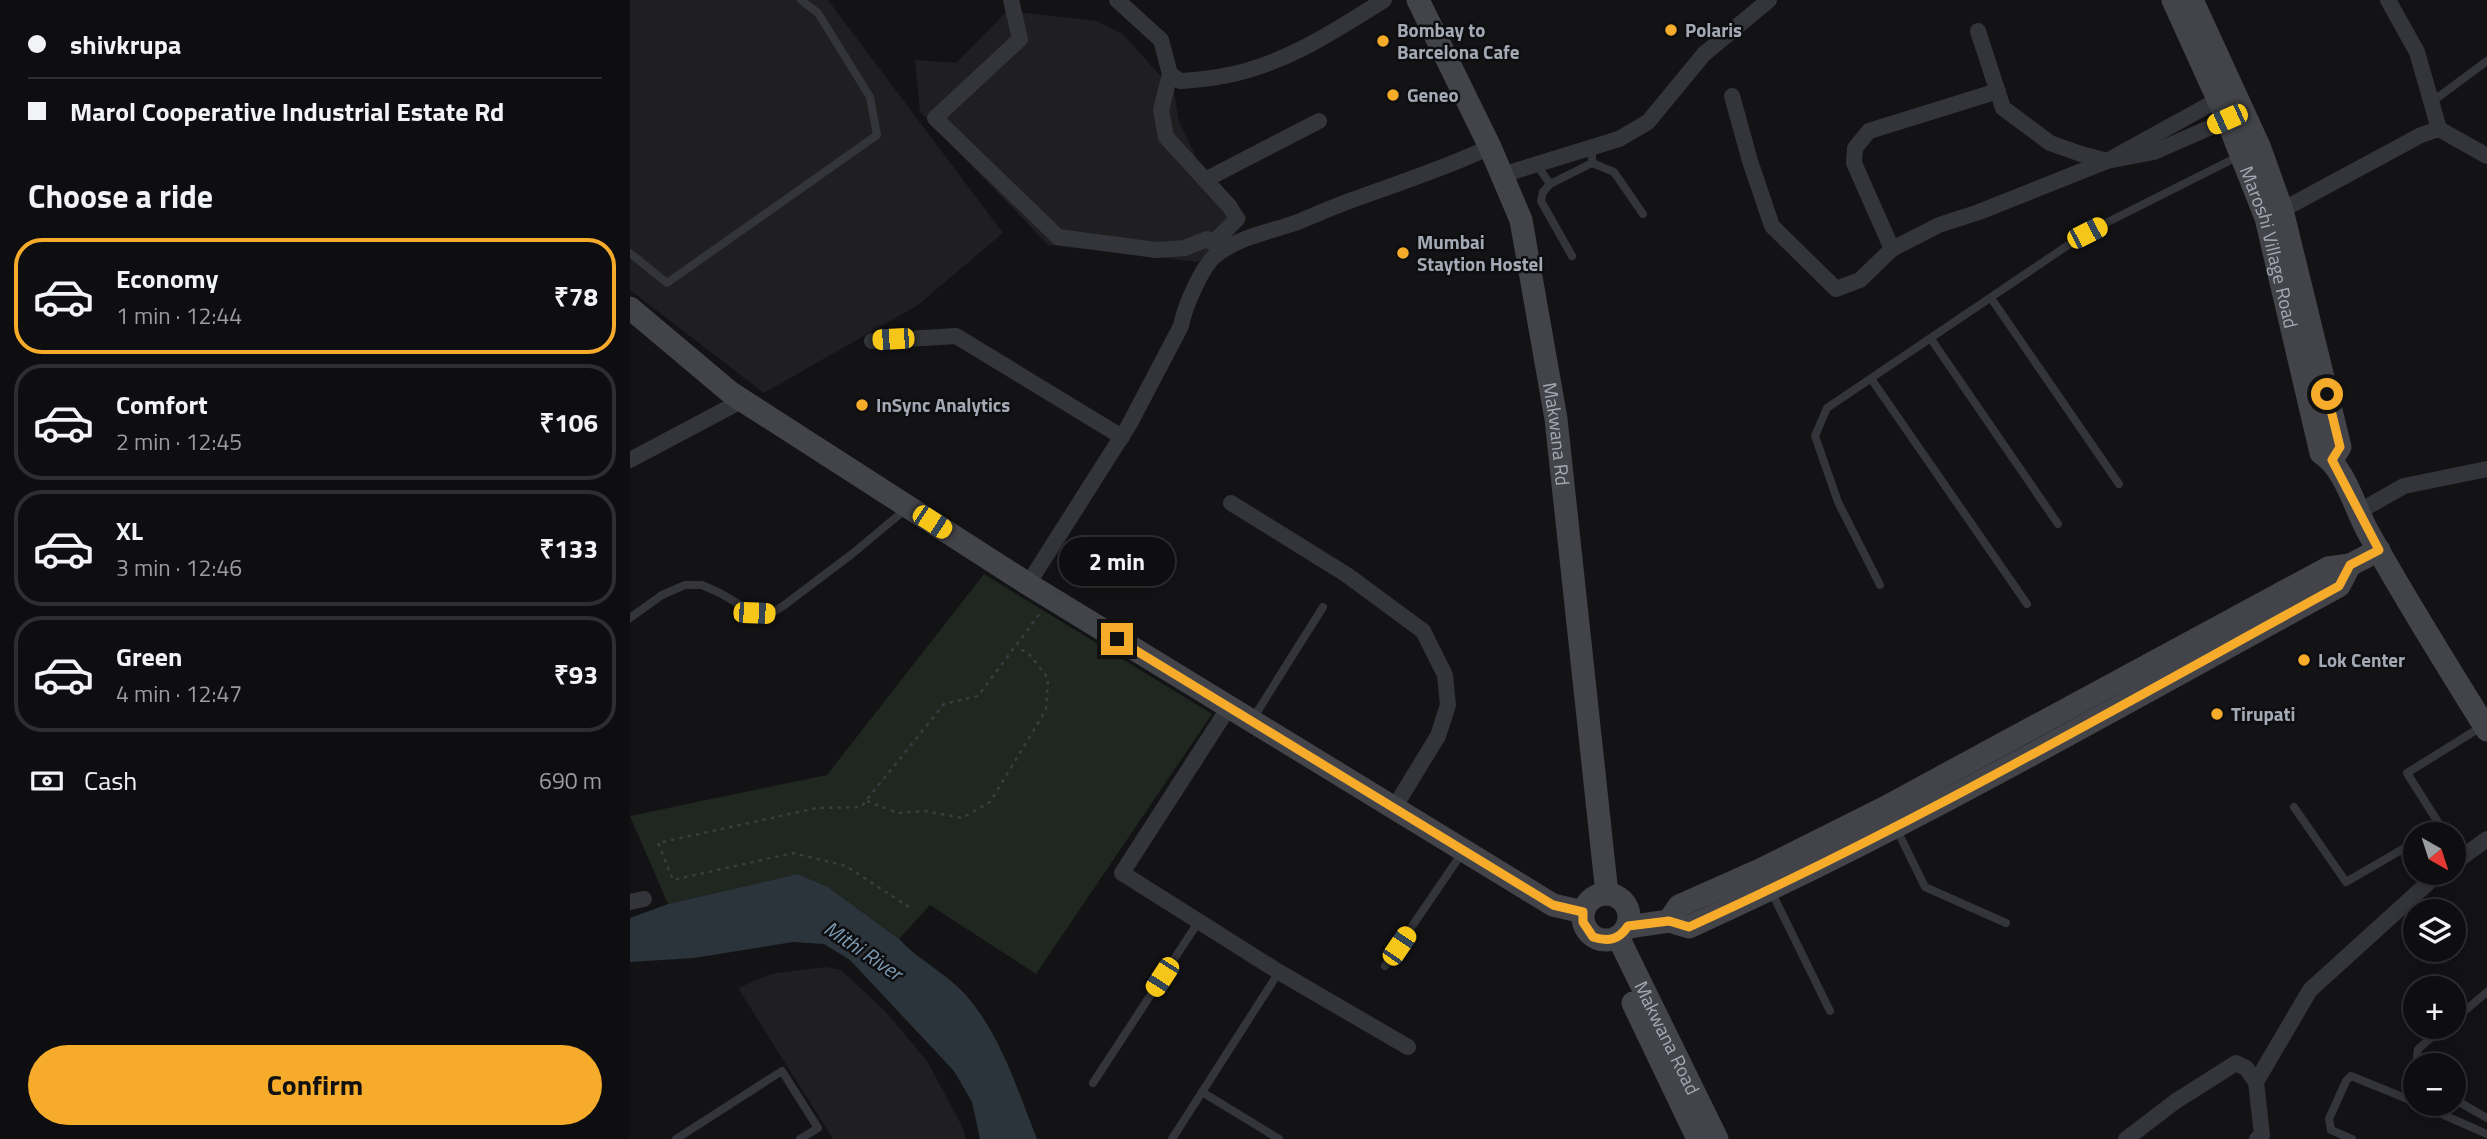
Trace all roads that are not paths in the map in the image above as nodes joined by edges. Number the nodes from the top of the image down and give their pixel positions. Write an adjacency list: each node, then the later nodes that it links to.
1 (801, 0): 31 (lane)
2 (1011, 0): 26 (street)
3 (1117, 0): 12 (street)
4 (1384, 0): 12 (street)
5 (1418, 0): 19 (street, Makwana Rd)
6 (1769, 0): 21 (street)
7 (2173, 0): 16 (street, Maroshi Village Road)
8 (2192, 0): 16 (street, Maroshi Village Road)
9 (2388, 0): 15 (street)
10 (1978, 31): 13 (street)
11 (2487, 61): 15 (lane)
12 (1170, 74): 26 (street)
13 (1998, 90): 23 (street); 30 (street)
14 (1732, 96): 30 (street)
15 (2433, 101): 18 (street)
16 (2230, 106): 20 (street, Maroshi Village Road); 23 (street)
17 (1318, 121): 26 (street)
18 (2440, 128): 22 (street); 28 (street)
19 (1490, 146): 25 (street, Makwana Rd); 39 (street)
20 (2250, 150): 28 (street, Maroshi Village Road); 33 (lane); 41 (street, Maroshi Village Road)
21 (1592, 155): 24 (street); 27 (lane); 29 (lane)
22 (2487, 156)
23 (2107, 162): 30 (street)
24 (1537, 165): 25 (street); 27 (lane)
25 (1502, 175): 67 (street, Makwana Rd)
26 (1205, 180)
27 (1550, 184): 32 (lane)
28 (2281, 210): 41 (street, Maroshi Village Road)
29 (1643, 214)
30 (1892, 249)
31 (630, 253)
32 (1572, 256)
33 (1991, 298): 35 (lane); 43 (lane)
34 (630, 308): 38 (street)
35 (1931, 339): 37 (lane); 47 (lane)
36 (872, 341): 39 (street)
37 (1872, 380): 50 (lane); 51 (lane)
38 (743, 400): 40 (street); 45 (street)
39 (1122, 437): 49 (street)
40 (630, 460)
41 (2332, 460): 46 (street, Maroshi Village Road)
42 (2487, 469): 46 (street)
43 (2119, 484)
44 (1231, 503): 58 (street)
45 (909, 507): 49 (street); 53 (lane)
46 (2358, 512): 48 (street, Maroshi Village Road)
47 (2058, 524)
48 (2379, 550): 56 (street, Maroshi Village Road); 59 (street)
49 (1028, 584): 54 (street)
50 (1880, 585)
51 (2027, 604)
52 (1323, 607): 55 (lane)
53 (630, 618)
54 (1229, 707): 55 (street); 69 (street)
55 (1251, 721): 58 (street)
56 (2485, 728): 60 (lane)
57 (2294, 807): 62 (lane)
58 (1394, 808): 63 (street)
59 (1890, 818): 65 (street); 70 (lane)
60 (2438, 822)
61 (2487, 839): 64 (street)
62 (2403, 849)
63 (1464, 850): 68 (street); 72 (lane)
64 (2466, 854)
65 (1765, 880): 71 (street); 76 (lane)
66 (2423, 886): 81 (street)
67 (1607, 894): 68 (street); 71 (street)
68 (1583, 912): 71 (street)
69 (1199, 921): 73 (street); 82 (lane)
70 (2006, 923)
71 (1616, 935): 80 (street, Makwana Road)
72 (1385, 966)
73 (1279, 972): 78 (street); 83 (lane)
74 (2487, 992): 75 (lane)
75 (2466, 1010)
76 (1830, 1011)
77 (2430, 1039): 79 (lane)
78 (1408, 1047)
79 (2418, 1053)
80 (1678, 1079): 93 (street, Makwana Road); 94 (street, Makwana Road)
81 (2256, 1082): 95 (street); 96 (street)
82 (1093, 1083)
83 (1202, 1092): 91 (lane); 92 (lane)
84 (2403, 1097): 97 (lane)
85 (2466, 1107): 87 (lane)
86 (2446, 1116): 88 (lane)
87 (2487, 1118)
88 (2487, 1134)
89 (677, 1139): 90 (lane)
90 (800, 1139)
91 (1172, 1139)
92 (1279, 1139)
93 (1698, 1139)
94 (1717, 1139)
95 (2126, 1139)
96 (2257, 1139)
97 (2352, 1139)

